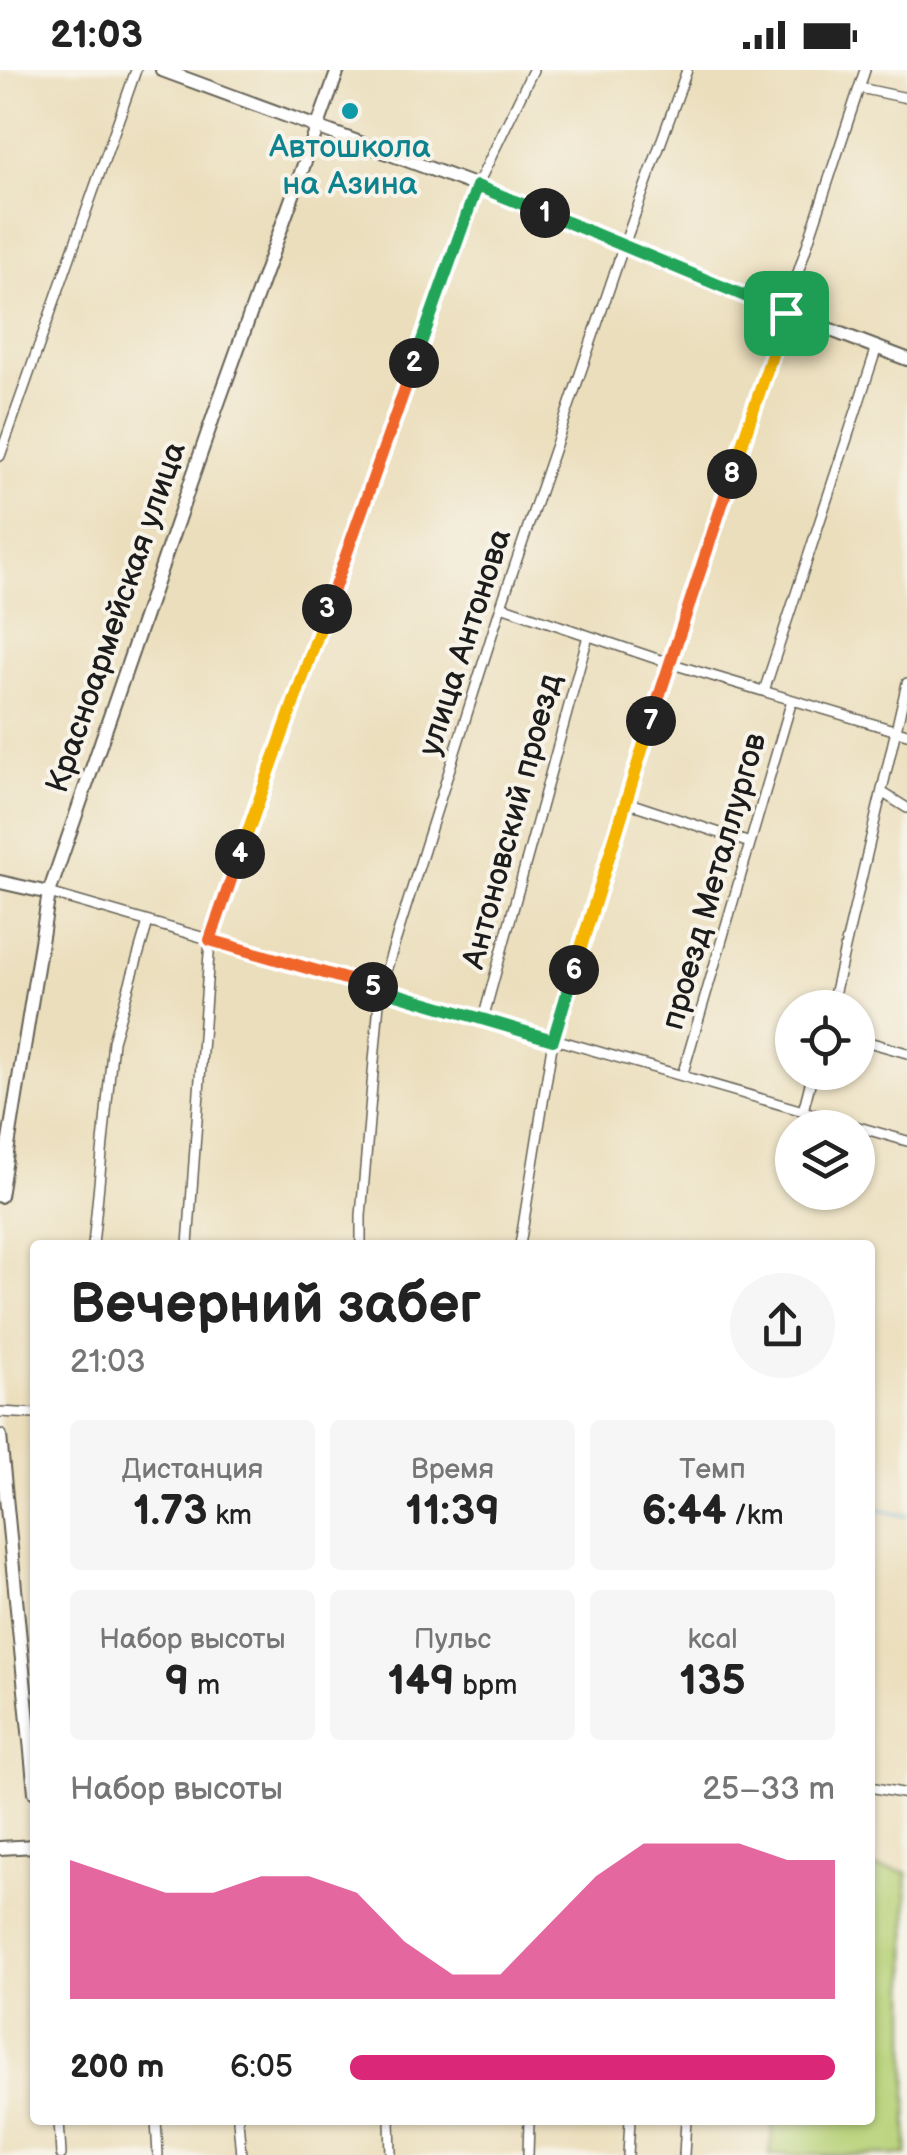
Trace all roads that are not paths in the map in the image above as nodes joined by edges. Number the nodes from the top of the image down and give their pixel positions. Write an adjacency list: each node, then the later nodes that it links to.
1 (136, 70): 15 (street)
2 (162, 70): 9 (street)
3 (338, 70): 9 (street, Красноармейская улица)
4 (533, 70): 10 (street)
5 (687, 70): 11 (street, улица Антонова)
6 (865, 70): 7 (street)
7 (860, 88): 8 (street); 12 (street)
8 (907, 98)
9 (319, 128): 10 (street); 28 (street, Красноармейская улица)
10 (477, 186): 11 (street); 30 (street)
11 (624, 245): 12 (street); 16 (street, улица Антонова)
12 (786, 313): 13 (street); 18 (street)
13 (876, 347): 14 (street); 20 (street, проезд Металлургов)
14 (907, 360)
15 (1, 451)
16 (501, 606): 17 (street); 31 (street, улица Антонова)
17 (588, 636): 18 (street); 33 (street, Антоновский проезд)
18 (669, 663): 20 (street); 24 (street)
19 (907, 683): 22 (street)
20 (764, 690): 21 (street)
21 (792, 700): 22 (street); 26 (street, проезд Металлургов)
22 (902, 733): 23 (street)
23 (883, 792): 25 (street); 32 (street)
24 (626, 802): 26 (street); 34 (street)
25 (907, 808)
26 (750, 844): 37 (street, проезд Металлургов)
27 (0, 882): 28 (street)
28 (49, 893): 29 (street); 41 (street, Красноармейская улица)
29 (148, 922): 30 (street); 42 (street)
30 (210, 940): 31 (street); 43 (street)
31 (380, 990): 33 (street); 44 (street, улица Антонова)
32 (835, 990)
33 (483, 1019): 34 (street)
34 (553, 1040): 37 (street); 45 (street)
35 (875, 1044): 36 (street)
36 (907, 1053)
37 (682, 1076): 38 (street)
38 (799, 1110)
39 (875, 1132): 40 (street)
40 (907, 1141)
41 (0, 1196)
42 (93, 1240)
43 (188, 1240)
44 (361, 1240)
45 (521, 1240)
46 (0, 1412): 47 (street)
47 (30, 1414)
48 (0, 1436): 49 (street)
49 (30, 1741)
50 (875, 1788): 51 (street)
51 (907, 1794)
52 (30, 1846): 53 (street)
53 (0, 1848)
54 (59, 2125): 61 (street)
55 (156, 2125): 62 (street)
56 (238, 2125): 63 (street)
57 (390, 2125): 64 (street)
58 (530, 2125): 65 (street)
59 (630, 2125): 66 (street)
60 (686, 2125): 67 (street)
61 (61, 2155)
62 (158, 2155)
63 (241, 2155)
64 (391, 2155)
65 (528, 2155)
66 (628, 2155)
67 (684, 2155)

